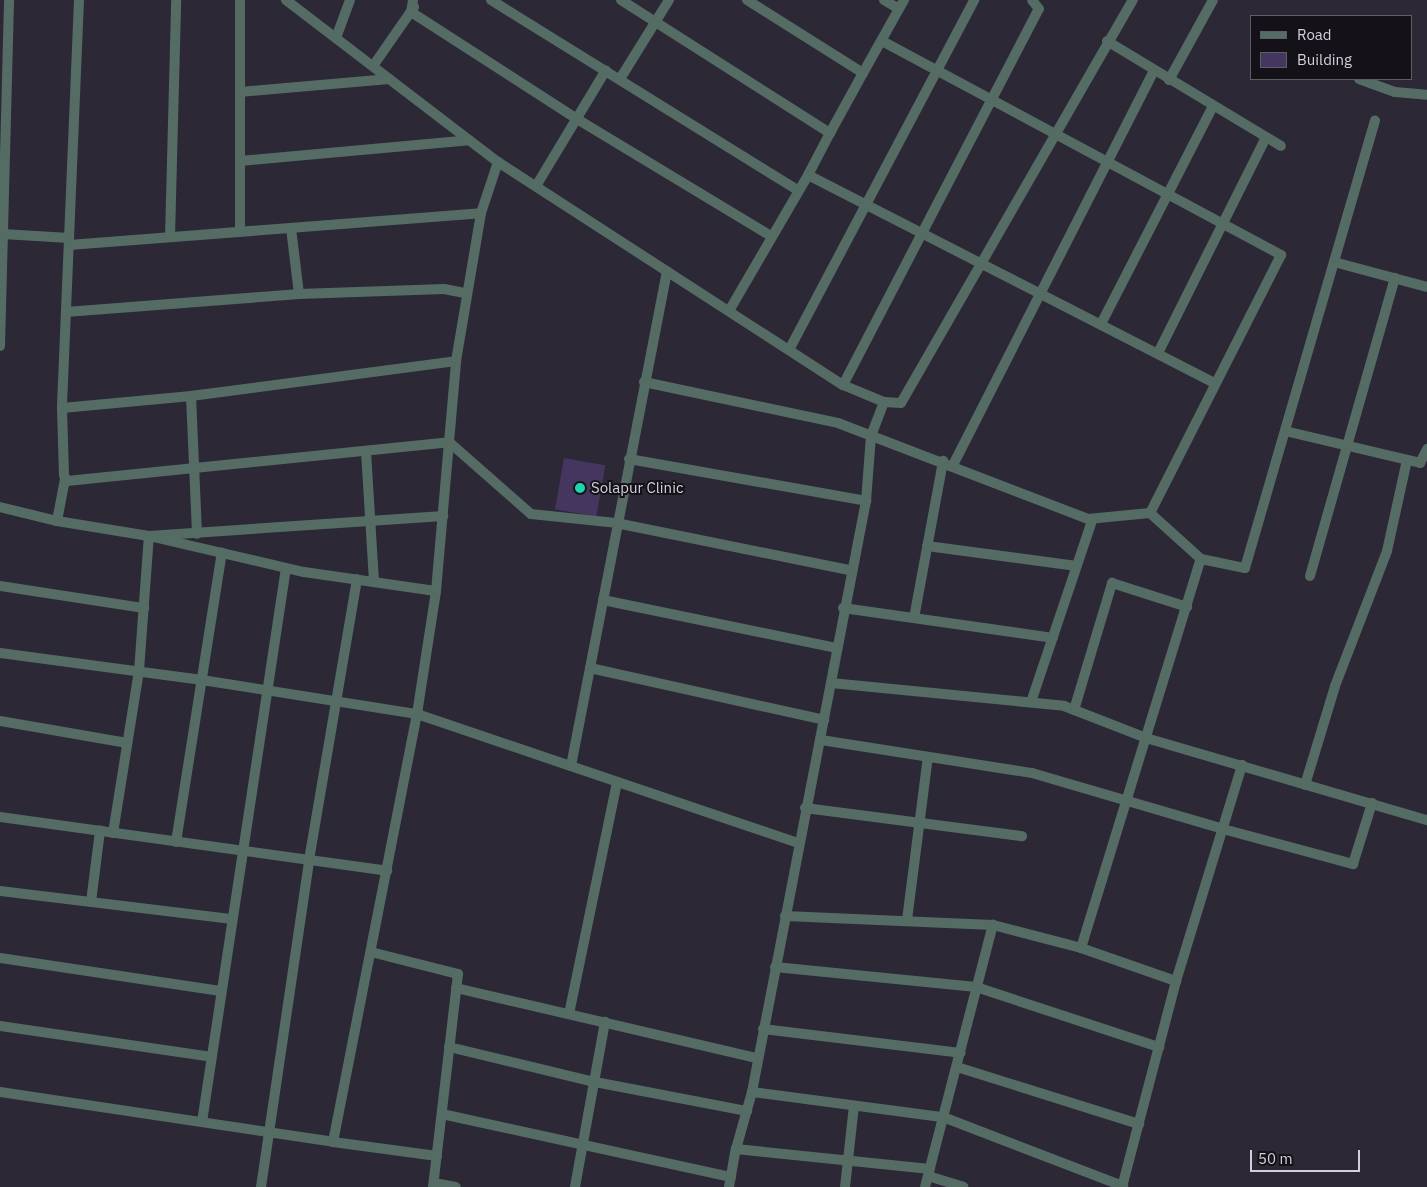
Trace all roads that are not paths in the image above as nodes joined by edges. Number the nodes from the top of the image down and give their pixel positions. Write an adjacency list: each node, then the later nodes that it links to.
1 (9, 0): 25 (street)
2 (78, 0): 62 (street)
3 (176, 0): 61 (street)
4 (240, 0): 34 (street)
5 (286, 0): 21 (street)
6 (350, 0): 21 (street)
7 (413, 0): 19 (street)
8 (419, 0): 19 (street)
9 (491, 0): 26 (street)
10 (621, 0): 20 (street)
11 (669, 0): 20 (street)
12 (746, 0): 29 (street)
13 (884, 0): 18 (street)
14 (974, 0): 27 (street)
15 (1032, 0): 36 (street)
16 (1133, 0): 23 (street)
17 (1213, 0): 32 (street)
18 (901, 5): 22 (street)
19 (411, 12): 24 (street); 38 (street)
20 (655, 21): 31 (street); 40 (street)
21 (336, 38): 24 (street)
22 (882, 41): 27 (street); 29 (street)
23 (1107, 41): 28 (street); 41 (street)
24 (373, 66): 30 (street)
25 (3, 70): 48 (street)
26 (606, 70): 31 (street); 38 (street)
27 (938, 70): 36 (street); 53 (street)
28 (1154, 71): 32 (street); 46 (street)
29 (863, 73): 40 (street)
30 (389, 79): 34 (street); 43 (street)
31 (620, 79): 51 (street)
32 (1169, 80): 37 (street)
33 (1362, 80): 35 (street)
34 (240, 92): 45 (street)
35 (1427, 96)
36 (991, 99): 41 (street); 59 (street)
37 (1213, 106): 42 (street); 52 (street)
38 (577, 119): 50 (street); 60 (street)
39 (1376, 120): 63 (street)
40 (830, 133): 49 (street)
41 (1055, 133): 46 (street); 64 (street)
42 (1266, 137): 44 (street); 55 (street)
43 (469, 140): 45 (street); 47 (street)
44 (1281, 146)
45 (240, 160): 57 (street)
46 (1108, 160): 52 (street); 68 (street)
47 (498, 162): 50 (street); 54 (street)
48 (2, 163): 58 (street)
49 (808, 175): 51 (street); 53 (street)
50 (536, 186): 65 (street)
51 (798, 190): 60 (street)
52 (1166, 191): 55 (street); 73 (street)
53 (866, 206): 59 (street); 75 (street)
54 (480, 213): 56 (street); 69 (street)
55 (1224, 224): 76 (street); 79 (street)
56 (291, 228): 57 (street); 70 (street)
57 (240, 232): 61 (street)
58 (3, 234): 62 (street); 74 (street)
59 (922, 234): 64 (street); 80 (street)
60 (771, 236): 71 (street)
61 (170, 237): 62 (street)
62 (69, 241): 72 (street)
63 (1334, 262): 66 (street); 84 (street)
64 (982, 264): 68 (street); 82 (street)
65 (667, 270): 71 (street); 78 (street)
66 (1395, 278): 67 (street); 87 (street)
67 (1427, 287)
68 (1040, 292): 73 (street); 92 (street)
69 (465, 293): 70 (street); 77 (street)
70 (299, 294): 72 (street)
71 (729, 311): 75 (street)
72 (66, 312): 83 (street)
73 (1100, 324): 76 (street)
74 (0, 346)
75 (789, 350): 80 (street)
76 (1158, 353): 79 (street)
77 (456, 361): 81 (street); 86 (street)
78 (644, 382): 85 (street); 90 (street)
79 (1215, 383): 98 (street)
80 (843, 385): 82 (street)
81 (191, 396): 83 (street); 94 (street)
82 (884, 402): 85 (street)
83 (62, 408): 95 (street)
84 (1285, 430): 87 (street); 108 (street)
85 (871, 436): 92 (street); 96 (street)
86 (449, 442): 89 (street); 99 (street); 103 (street)
87 (1349, 445): 91 (street); 112 (street)
88 (1427, 449): 93 (street)
89 (366, 451): 94 (street); 102 (street)
90 (629, 459): 96 (street); 103 (street)
91 (1407, 460): 93 (street); 143 (street)
92 (948, 463): 101 (street); 106 (street)
93 (1425, 464)
94 (194, 468): 95 (street); 104 (street)
95 (65, 479): 100 (street)
96 (866, 500): 111 (street)
97 (0, 507): 100 (street)
98 (1150, 513): 101 (street); 108 (street)
99 (443, 516): 102 (street); 116 (street)
100 (57, 521): 105 (street)
101 (1092, 521): 109 (street)
102 (371, 522): 104 (street); 114 (street)
103 (616, 523): 111 (street); 117 (street)
104 (197, 534): 105 (street)
105 (149, 536): 107 (street); 119 (street)
106 (926, 546): 109 (street); 121 (street)
107 (222, 553): 110 (street); 127 (street)
108 (1202, 559): 118 (street)
109 (1077, 566): 122 (street)
110 (286, 568): 113 (street); 129 (street)
111 (850, 570): 120 (street)
112 (1310, 576)
113 (357, 579): 114 (street); 130 (street)
114 (374, 581): 116 (street)
115 (0, 586): 119 (street)
116 (436, 591): 133 (street)
117 (603, 600): 123 (street); 125 (street)
118 (1186, 607): 132 (street); 136 (street)
119 (144, 608): 126 (street)
120 (843, 608): 121 (street); 123 (street)
121 (914, 618): 122 (street)
122 (1053, 638): 131 (street)
123 (837, 648): 128 (street)
124 (0, 653): 126 (street)
125 (590, 668): 134 (street); 141 (street)
126 (139, 671): 127 (street); 138 (street)
127 (202, 680): 129 (street); 154 (street)
128 (831, 682): 131 (street); 134 (street)
129 (267, 690): 130 (street); 156 (street)
130 (336, 702): 133 (street); 157 (street)
131 (1031, 702): 132 (street)
132 (1074, 710): 136 (street)
133 (418, 714): 141 (street); 158 (street)
134 (824, 720): 137 (street)
135 (0, 721): 138 (street)
136 (1146, 738): 140 (street); 144 (street)
137 (820, 740): 139 (street); 146 (street)
138 (128, 743): 152 (street)
139 (928, 757): 144 (street); 149 (street)
140 (1242, 765): 143 (street); 150 (street)
141 (571, 766): 142 (street)
142 (617, 782): 155 (street); 173 (street)
143 (1305, 785): 145 (street)
144 (1127, 800): 150 (street); 165 (street)
145 (1372, 803): 148 (street); 150 (street)
146 (805, 808): 149 (street); 155 (street)
147 (0, 817): 151 (street)
148 (1427, 820)
149 (920, 824): 153 (street); 163 (street)
150 (1223, 829): 169 (street)
151 (100, 831): 152 (street); 160 (street)
152 (113, 833): 154 (street)
153 (1022, 836)
154 (176, 842): 156 (street)
155 (798, 843): 161 (street)
156 (242, 851): 157 (street); 162 (street)
157 (309, 860): 158 (street); 192 (street)
158 (387, 871): 166 (street)
159 (0, 891): 160 (street)
160 (91, 902): 162 (street)
161 (784, 916): 163 (street); 168 (street)
162 (232, 919): 172 (street)
163 (907, 920): 164 (street)
164 (993, 925): 165 (street); 170 (street)
165 (1081, 948): 169 (street)
166 (371, 952): 171 (street); 193 (street)
167 (0, 958): 172 (street)
168 (775, 967): 170 (street); 176 (street)
169 (1176, 981): 178 (street)
170 (976, 987): 178 (street); 179 (street)
171 (456, 988): 173 (street); 177 (street)
172 (221, 991): 180 (street)
173 (569, 1014): 174 (street)
174 (605, 1022): 181 (street); 183 (street)
175 (0, 1026): 180 (street)
176 (763, 1029): 179 (street); 181 (street)
177 (449, 1047): 183 (street); 188 (street)
178 (1159, 1047): 191 (street)
179 (961, 1053): 182 (street)
180 (212, 1057): 190 (street)
181 (758, 1058): 185 (street)
182 (958, 1067): 189 (street); 191 (street)
183 (594, 1082): 187 (street); 194 (street)
184 (0, 1092): 190 (street)
185 (752, 1092): 186 (street); 187 (street)
186 (854, 1106): 189 (street); 197 (street)
187 (747, 1111): 195 (street)
188 (442, 1114): 194 (street); 196 (street)
189 (943, 1117): 198 (street); 201 (street)
190 (202, 1122): 192 (street)
191 (1139, 1124): 201 (street)
192 (269, 1132): 193 (street); 202 (street)
193 (333, 1142): 196 (street)
194 (584, 1145): 199 (street); 204 (street)
195 (736, 1150): 197 (street); 199 (street)
196 (437, 1156): 200 (street)
197 (849, 1161): 198 (street); 205 (street)
198 (929, 1172): 206 (street); 207 (street)
199 (730, 1182)
200 (433, 1185): 203 (street)
201 (1122, 1186)
202 (261, 1187)
203 (456, 1187)
204 (575, 1187)
205 (845, 1187)
206 (925, 1187)
207 (963, 1187)

